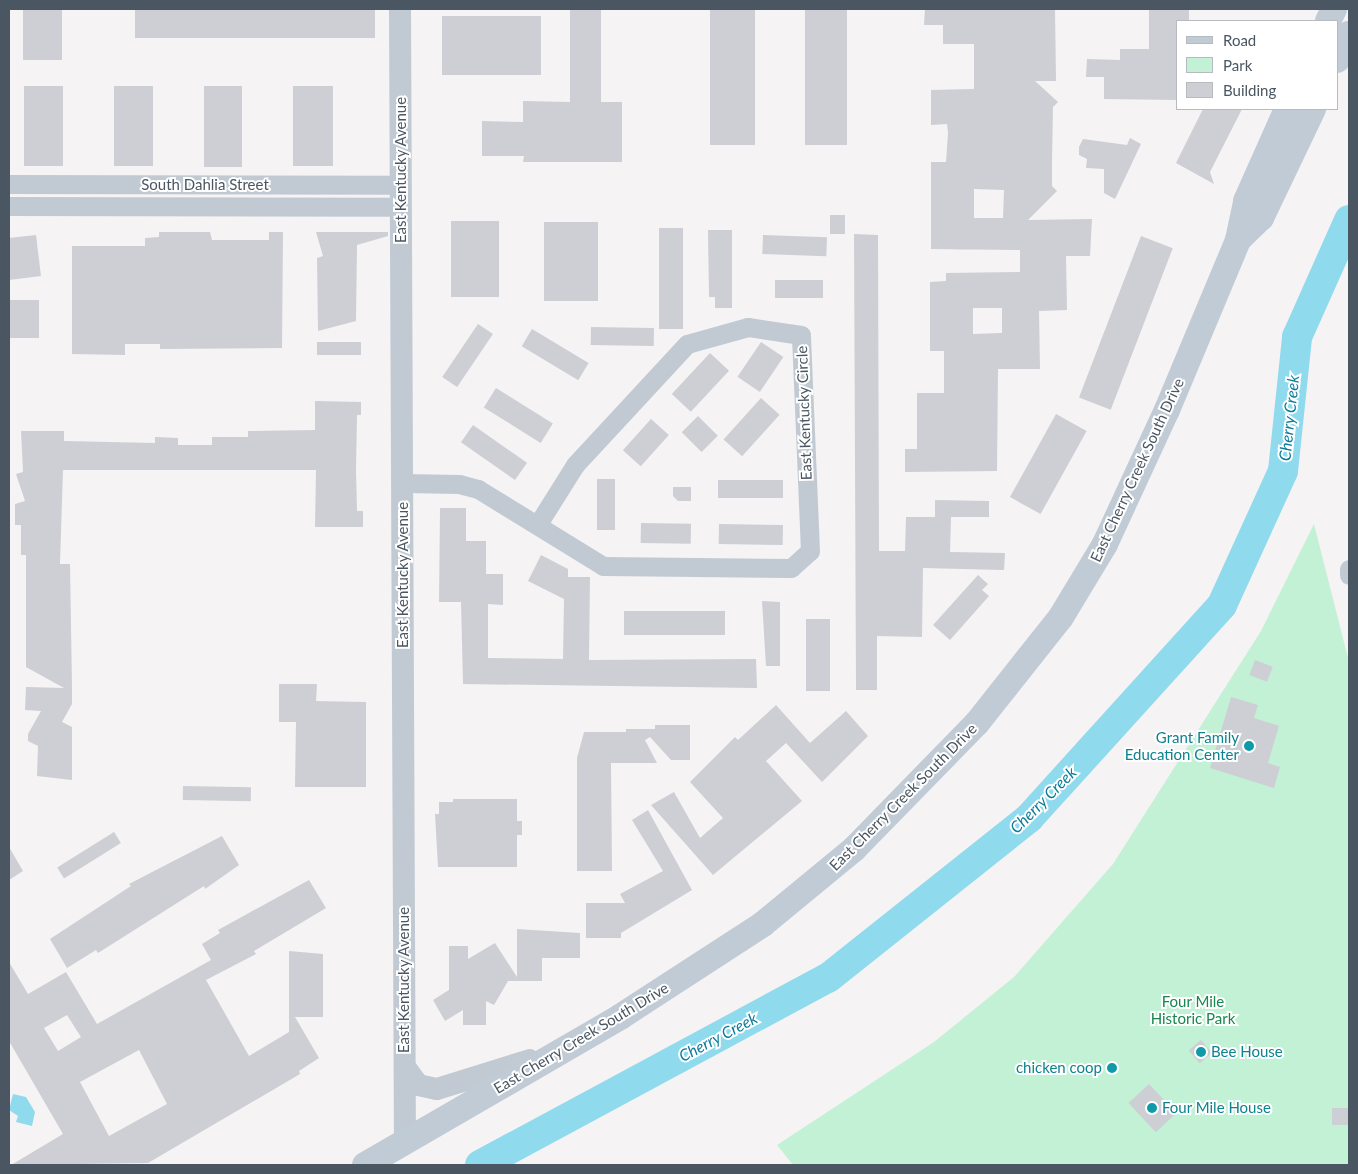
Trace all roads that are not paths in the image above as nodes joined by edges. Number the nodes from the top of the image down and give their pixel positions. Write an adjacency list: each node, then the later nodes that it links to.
1 (400, 9): 7 (street, East Kentucky Avenue)
2 (1349, 34): 3 (main road)
3 (1338, 58)
4 (1287, 110): 9 (main road, East Cherry Creek South Drive)
5 (1313, 110): 9 (main road, East Cherry Creek South Drive)
6 (9, 184): 7 (street, South Dahlia Street)
7 (400, 196): 8 (street, South Dahlia Street); 10 (street, East Kentucky Avenue)
8 (9, 206)
9 (1238, 240): 14 (main road, East Cherry Creek South Drive)
10 (403, 483): 11 (street, East Kentucky Circle); 15 (street, East Kentucky Avenue)
11 (538, 524): 11 (street, East Kentucky Circle)
12 (1349, 569): 13 (street)
13 (1349, 575)
14 (567, 1048): 15 (street); 16 (main road, East Cherry Creek South Drive)
15 (405, 1067): 16 (street, East Kentucky Avenue)
16 (405, 1141): 17 (main road, East Cherry Creek South Drive)
17 (365, 1165)

